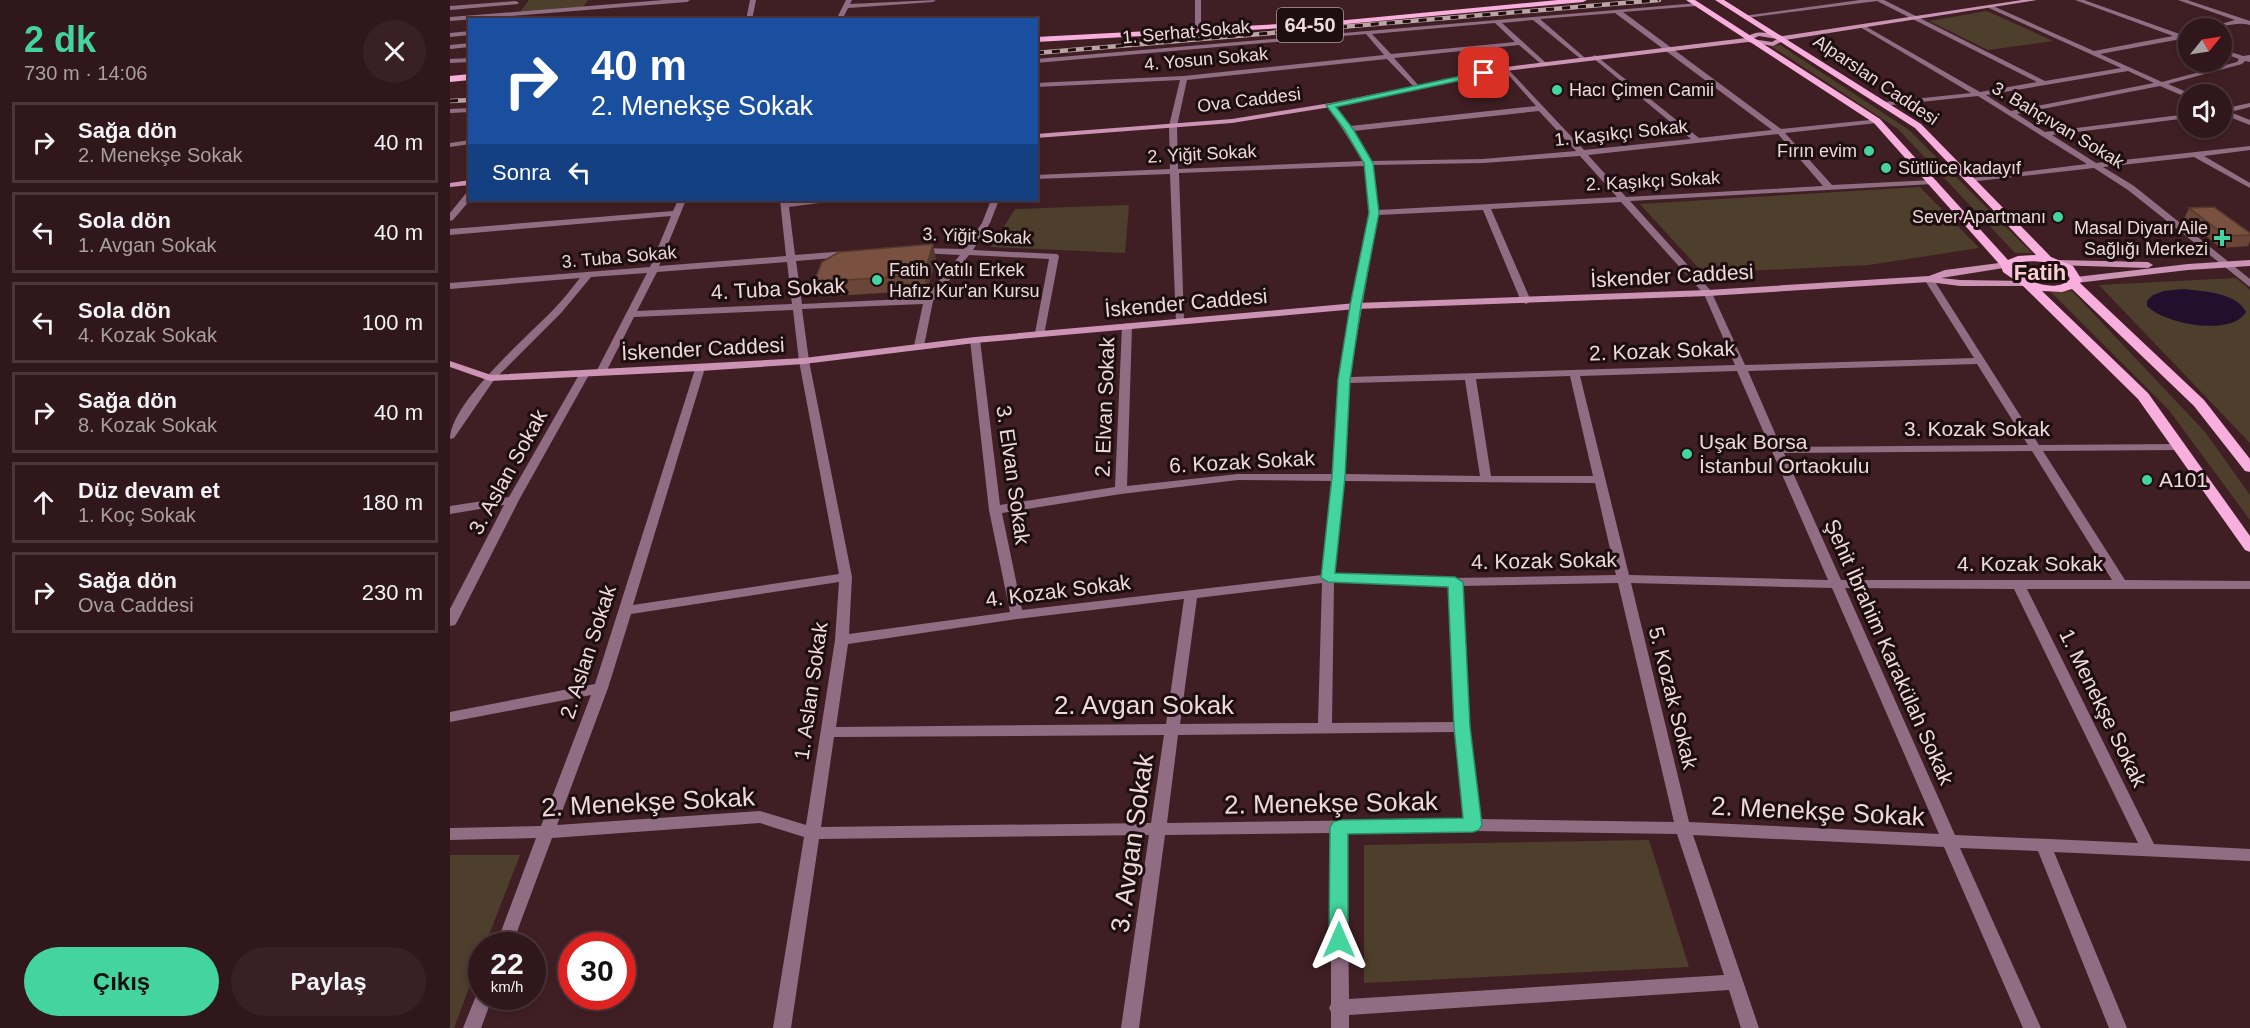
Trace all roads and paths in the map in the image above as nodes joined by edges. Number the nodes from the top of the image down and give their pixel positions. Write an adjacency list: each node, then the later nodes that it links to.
1 (594, 0): 21 (street)
2 (687, 0): 21 (street)
3 (753, 0): 26 (street)
4 (933, 0): 16 (street)
5 (1198, 0): 36 (street)
6 (1506, 0): 36 (main road, 64-50)
7 (1583, 0): 45 (main road, 64-50)
8 (1719, 0): 22 (main road, Alparslan Caddesi)
9 (1877, 0): 22 (street); 30 (street)
10 (1995, 0): 17 (street)
11 (2034, 0): 17 (street, Ova Caddesi)
12 (2078, 0): 41 (street)
13 (2181, 0): 32 (street)
14 (517, 2): 19 (street); 23 (street)
15 (1693, 2): 20 (street, 1. Serhat Sokak); 46 (main road, Alparslan Caddesi)
16 (847, 3): 27 (street)
17 (2006, 5): 18 (street, Ova Caddesi)
18 (1991, 7): 30 (street, Ova Caddesi); 51 (street)
19 (450, 8)
20 (1617, 11): 28 (street, 1. Serhat Sokak); 50 (street)
21 (586, 12): 23 (street)
22 (1746, 16): 43 (main road, Alparslan Caddesi)
23 (507, 17): 25 (street)
24 (468, 18): 29 (street)
25 (478, 18)
26 (749, 18)
27 (840, 18)
28 (1534, 18): 33 (street, 1. Serhat Sokak); 55 (street)
29 (450, 19)
30 (1917, 19): 37 (street, Ova Caddesi); 66 (street)
31 (2250, 19): 32 (street)
32 (2241, 20): 34 (street); 35 (street)
33 (1496, 21): 39 (street, 1. Serhat Sokak); 47 (street)
34 (2232, 22)
35 (2250, 23)
36 (1198, 25): 40 (main road, 64-50)
37 (1863, 27): 43 (street, Ova Caddesi); 73 (street, 3. Bahçıvan Sokak)
38 (468, 33): 42 (street)
39 (1368, 33): 53 (street); 59 (street, 1. Serhat Sokak)
40 (1038, 34)
41 (2178, 34)
42 (450, 35)
43 (1783, 38): 46 (street, Ova Caddesi); 74 (main road, Alparslan Caddesi)
44 (2178, 38): 51 (street)
45 (1038, 40)
46 (1749, 40): 50 (street, Ova Caddesi); 84 (main road, Alparslan Caddesi)
47 (1520, 43): 53 (street, 4. Yosun Sokak); 60 (street)
48 (468, 45): 49 (street)
49 (450, 47)
50 (1669, 48): 54 (street, Ova Caddesi); 88 (street)
51 (2094, 53): 62 (street)
52 (2232, 54): 56 (street)
53 (1386, 56): 64 (street, 4. Yosun Sokak); 70 (street)
54 (1595, 57): 55 (street, Ova Caddesi); 91 (street)
55 (1582, 58): 60 (street, Ova Caddesi)
56 (2248, 59): 67 (street)
57 (468, 60): 58 (street)
58 (450, 61)
59 (1038, 61)
60 (1543, 63): 61 (street, Ova Caddesi)
61 (1506, 69): 70 (street, Ova Caddesi); 77 (street, Şehit İbrahim Karakülah Sokak)
62 (2130, 69): 66 (street); 67 (street)
63 (468, 78): 65 (main road)
64 (1184, 78): 68 (street, 4. Yosun Sokak); 86 (street)
65 (450, 79)
66 (2046, 84): 73 (street)
67 (2163, 84): 72 (street); 81 (street)
68 (1038, 85)
69 (468, 86): 71 (main road)
70 (1415, 86): 75 (street, Ova Caddesi)
71 (450, 87)
72 (2178, 91)
73 (1979, 94): 74 (street); 81 (street, 3. Bahçıvan Sokak)
74 (1885, 104): 101 (main road, Alparslan Caddesi)
75 (1330, 105): 86 (street, Ova Caddesi); 87 (street)
76 (2250, 105): 78 (street)
77 (1542, 108): 87 (street); 95 (street, Şehit İbrahim Karakülah Sokak)
78 (2232, 109)
79 (468, 110): 80 (street)
80 (450, 111)
81 (2010, 113): 89 (street, 3. Bahçıvan Sokak)
82 (2232, 115): 85 (street)
83 (2178, 117): 89 (street)
84 (1877, 121): 88 (street, 1. Kaşıkçı Sokak); 103 (main road, Alparslan Caddesi)
85 (2250, 123)
86 (1173, 126): 90 (street, Ova Caddesi); 99 (street)
87 (1348, 129): 97 (street)
88 (1780, 132): 91 (street, 1. Kaşıkçı Sokak); 107 (street)
89 (2045, 134): 98 (street, 3. Bahçıvan Sokak)
90 (1038, 136)
91 (1698, 141): 95 (street, 1. Kaşıkçı Sokak)
92 (468, 142): 93 (street)
93 (450, 145)
94 (2250, 148): 96 (street)
95 (1582, 153): 97 (street, 1. Kaşıkçı Sokak); 110 (street, Şehit İbrahim Karakülah Sokak)
96 (2194, 154): 98 (street); 105 (street)
97 (1368, 163): 99 (street, 2. Yiğit Sokak); 117 (street)
98 (2096, 164): 101 (street); 127 (street, 3. Bahçıvan Sokak)
99 (1175, 172): 100 (street, 2. Yiğit Sokak); 142 (street)
100 (1038, 177)
101 (1971, 180): 124 (main road, Alparslan Caddesi)
102 (468, 182): 104 (street)
103 (1933, 182): 107 (street, 2. Kaşıkçı Sokak); 126 (main road, Alparslan Caddesi)
104 (450, 185)
105 (2250, 186)
106 (468, 188): 108 (street)
107 (1830, 188): 110 (street, 2. Kaşıkçı Sokak)
108 (450, 191)
109 (468, 196): 118 (street)
110 (1624, 199): 115 (street, 2. Kaşıkçı Sokak); 136 (street, Şehit İbrahim Karakülah Sokak)
111 (682, 201): 116 (street)
112 (802, 201): 114 (street)
113 (995, 201): 121 (street)
114 (785, 202): 123 (street, 1. Aslan Sokak)
115 (1486, 207): 117 (street, 2. Kaşıkçı Sokak); 138 (street)
116 (677, 213): 119 (street); 129 (street)
117 (1374, 213): 139 (street)
118 (450, 218)
119 (450, 232)
120 (902, 250): 121 (street, 3. Yiğit Sokak)
121 (968, 250): 137 (street); 144 (street, 3. Yiğit Sokak)
122 (858, 253): 123 (street)
123 (792, 259): 129 (street, 3. Tuba Sokak); 140 (street, 1. Aslan Sokak)
124 (2052, 261): 126 (main road); 128 (street); 132 (main road, Alparslan Caddesi)
125 (2250, 263): 127 (street)
126 (2007, 265): 131 (street); 133 (main road, Alparslan Caddesi)
127 (2227, 265): 128 (street); 134 (street, 3. Bahçıvan Sokak)
128 (2188, 267): 132 (street)
129 (653, 270): 130 (street, 3. Tuba Sokak); 141 (street)
130 (587, 276): 135 (street, 3. Tuba Sokak); 156 (street)
131 (1929, 279): 133 (street); 136 (street, İskender Caddesi); 148 (street)
132 (2075, 282): 133 (main road); 162 (main road, Alparslan Caddesi)
133 (2028, 284): 159 (main road, Alparslan Caddesi)
134 (2250, 284)
135 (450, 286)
136 (1708, 293): 138 (street, İskender Caddesi); 151 (street, Şehit İbrahim Karakülah Sokak)
137 (928, 301): 140 (street, 4. Tuba Sokak); 146 (street)
138 (1526, 301): 139 (street, İskender Caddesi)
139 (1356, 306): 142 (street, İskender Caddesi); 157 (street)
140 (797, 307): 141 (street, 4. Tuba Sokak); 147 (street, 1. Aslan Sokak)
141 (631, 314): 152 (street)
142 (1179, 321): 143 (street, İskender Caddesi)
143 (1127, 326): 144 (street, İskender Caddesi); 166 (street, 2. Elvan Sokak)
144 (1040, 333): 145 (street, İskender Caddesi)
145 (975, 340): 146 (street, İskender Caddesi); 169 (street, 3. Elvan Sokak)
146 (919, 346): 147 (street, İskender Caddesi)
147 (804, 361): 150 (street, İskender Caddesi); 171 (street, 1. Aslan Sokak)
148 (1980, 361): 151 (street, 2. Kozak Sokak); 160 (street)
149 (450, 364): 156 (street, İskender Caddesi)
150 (700, 368): 152 (street, İskender Caddesi); 180 (street, 2. Aslan Sokak)
151 (1741, 368): 154 (street, 2. Kozak Sokak); 161 (street, Şehit İbrahim Karakülah Sokak)
152 (601, 372): 153 (street, İskender Caddesi)
153 (585, 373): 156 (street, İskender Caddesi); 167 (street, 3. Aslan Sokak)
154 (1574, 373): 155 (street, 2. Kozak Sokak); 165 (street, 5. Kozak Sokak)
155 (1470, 376): 157 (street, 2. Kozak Sokak); 164 (street)
156 (490, 378): 158 (street)
157 (1344, 380): 163 (street)
158 (450, 436)
159 (2177, 447): 160 (street, 3. Kozak Sokak); 170 (main road, Alparslan Caddesi)
160 (2035, 448): 161 (street, 3. Kozak Sokak); 175 (street)
161 (1777, 450): 176 (street, Şehit İbrahim Karakülah Sokak)
162 (2250, 468)
163 (1339, 477): 164 (street, 6. Kozak Sokak); 166 (street, 6. Kozak Sokak); 172 (street)
164 (1486, 479): 165 (street, 6. Kozak Sokak)
165 (1600, 480): 173 (street, 5. Kozak Sokak)
166 (1121, 490): 169 (street, 6. Kozak Sokak)
167 (513, 500): 168 (street); 182 (street, 3. Aslan Sokak)
168 (450, 510)
169 (995, 510): 181 (street, 3. Elvan Sokak)
170 (2250, 547)
171 (846, 577): 180 (street); 183 (street, 1. Aslan Sokak)
172 (1328, 578): 174 (street, 4. Kozak Sokak); 179 (street, 4. Kozak Sokak); 187 (street)
173 (1622, 579): 174 (street, 4. Kozak Sokak); 176 (street, 4. Kozak Sokak); 192 (street, 5. Kozak Sokak)
174 (1455, 582): 186 (street)
175 (2120, 583): 177 (street, 4. Kozak Sokak); 178 (street, 4. Kozak Sokak)
176 (1837, 584): 177 (street, 4. Kozak Sokak); 197 (street, Şehit İbrahim Karakülah Sokak)
177 (2018, 584): 199 (street, 1. Menekşe Sokak)
178 (2250, 585)
179 (1191, 594): 181 (street, 4. Kozak Sokak); 188 (street, 3. Avgan Sokak)
180 (626, 610): 184 (street, 2. Aslan Sokak)
181 (1017, 615): 183 (street, 4. Kozak Sokak)
182 (450, 622)
183 (842, 640): 189 (street, 1. Aslan Sokak)
184 (601, 688): 185 (street); 194 (street, 2. Aslan Sokak)
185 (450, 717)
186 (1462, 727): 187 (street, 2. Avgan Sokak); 190 (street)
187 (1326, 728): 188 (street, 2. Avgan Sokak)
188 (1172, 729): 189 (street, 2. Avgan Sokak); 193 (street, 3. Avgan Sokak)
189 (827, 732): 195 (street, 1. Aslan Sokak)
190 (1473, 825): 191 (street, 2. Menekşe Sokak); 192 (street, 2. Menekşe Sokak)
191 (1339, 827): 193 (street, 2. Menekşe Sokak); 203 (street)
192 (1683, 828): 197 (street, 2. Menekşe Sokak); 202 (street, 5. Kozak Sokak)
193 (1158, 830): 195 (street, 2. Menekşe Sokak); 207 (street, 3. Avgan Sokak)
194 (547, 832): 195 (street, 2. Menekşe Sokak); 196 (street, 2. Menekşe Sokak); 201 (street, 2. Aslan Sokak)
195 (811, 833): 206 (street, 1. Aslan Sokak)
196 (450, 834)
197 (1950, 842): 198 (street, 2. Menekşe Sokak); 210 (street, Şehit İbrahim Karakülah Sokak)
198 (2044, 847): 199 (street, 2. Menekşe Sokak); 211 (street)
199 (2150, 851): 200 (street, 2. Menekşe Sokak)
200 (2250, 855)
201 (509, 932)
202 (1735, 982): 203 (street); 209 (street, 5. Kozak Sokak)
203 (1338, 1008): 208 (street)
204 (479, 1010): 205 (street)
205 (472, 1028)
206 (783, 1028)
207 (1130, 1028)
208 (1340, 1028)
209 (1750, 1028)
210 (2032, 1028)
211 (2118, 1028)

